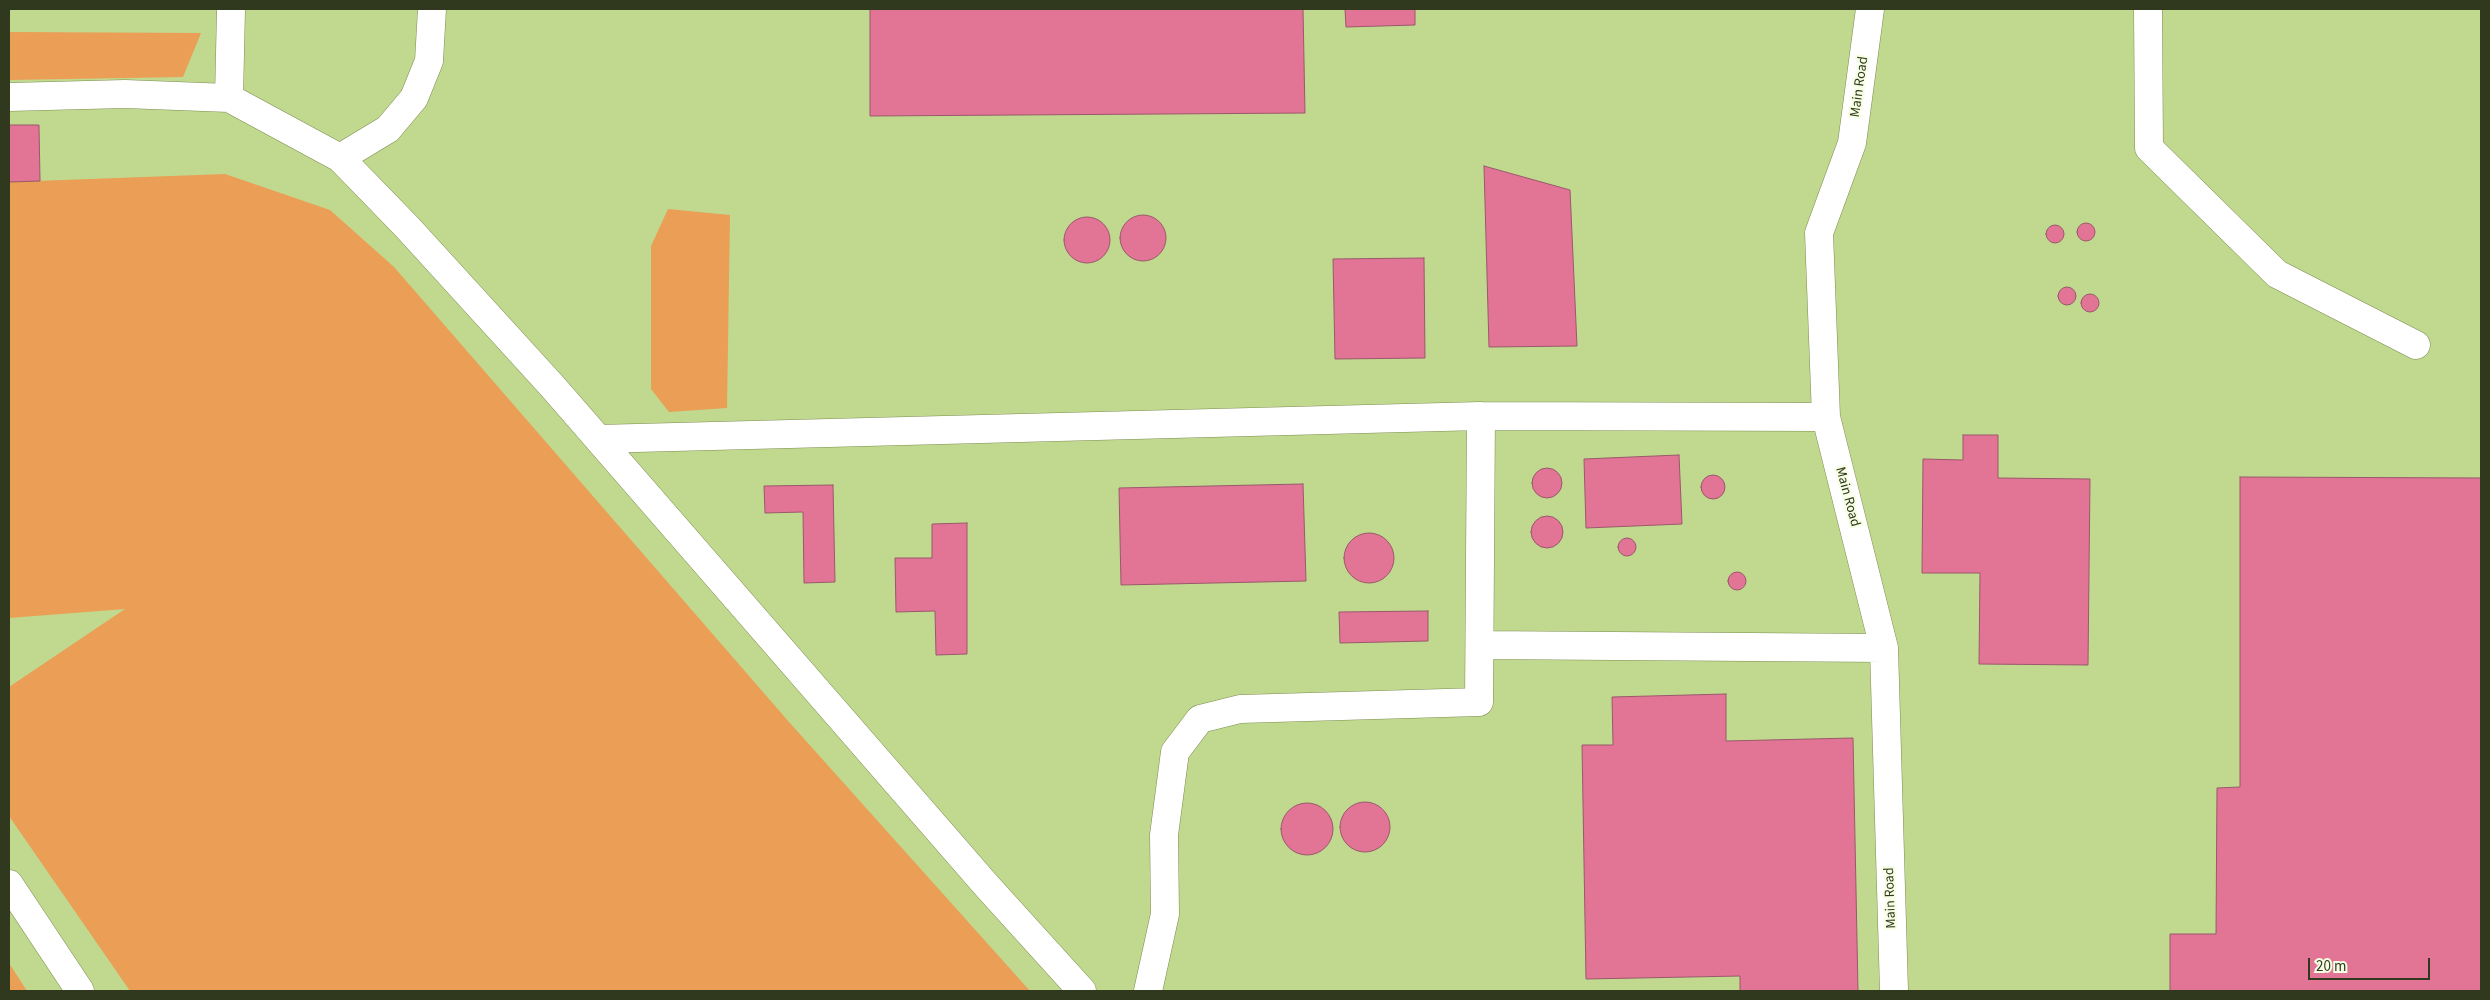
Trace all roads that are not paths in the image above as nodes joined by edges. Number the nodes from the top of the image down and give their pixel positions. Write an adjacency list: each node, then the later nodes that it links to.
1 (231, 9): 6 (lane)
2 (432, 9): 7 (lane)
3 (1870, 9): 10 (lane, Main Road)
4 (2148, 9): 8 (lane)
5 (9, 97): 6 (lane)
6 (229, 98): 7 (lane)
7 (340, 158): 11 (lane)
8 (2416, 346)
9 (1481, 416): 10 (lane); 11 (lane); 12 (lane)
10 (1826, 417): 13 (lane, Main Road)
11 (598, 440): 16 (lane)
12 (1480, 645): 13 (lane); 17 (lane)
13 (1884, 648): 18 (lane, Main Road)
14 (9, 884): 15 (lane)
15 (80, 991)
16 (1082, 991)
17 (1148, 991)
18 (1894, 991)

